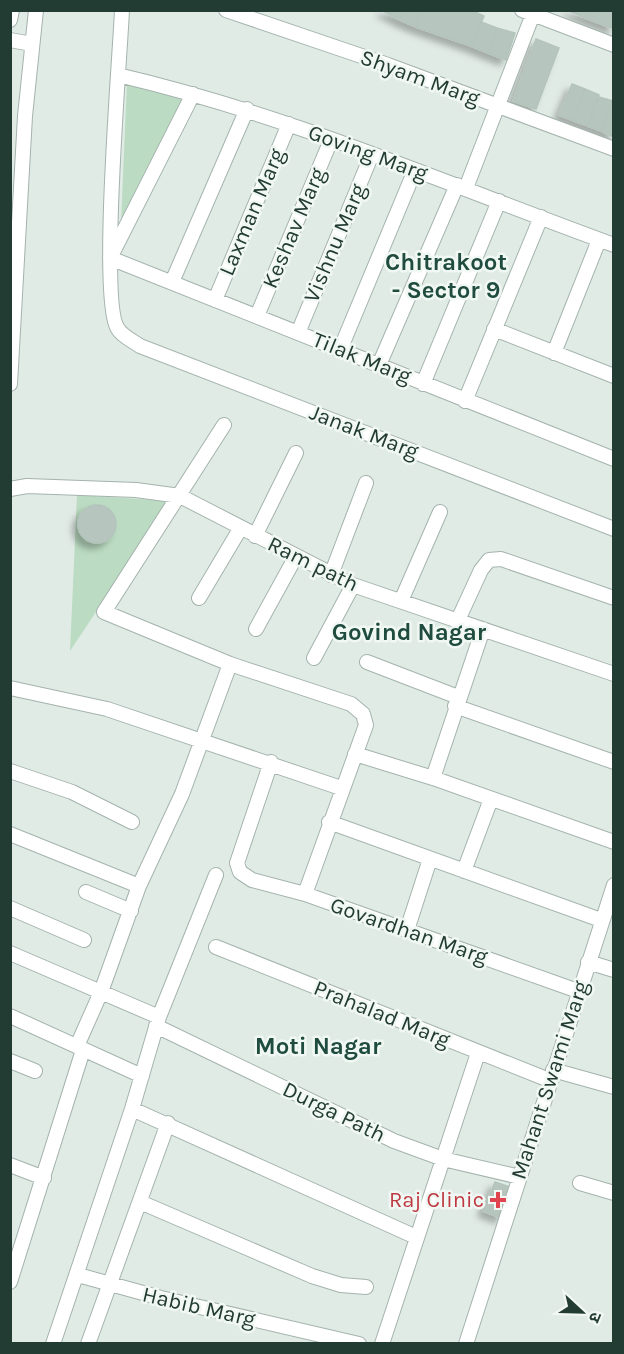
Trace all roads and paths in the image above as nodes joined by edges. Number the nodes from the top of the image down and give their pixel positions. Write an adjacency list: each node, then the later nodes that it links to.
1 (12, 10): 6 (street)
2 (36, 10): 8 (street)
3 (123, 10): 10 (street)
4 (226, 10): 12 (street, Shyam Marg)
5 (527, 13): 9 (street); 12 (street)
6 (10, 20)
7 (10, 40): 8 (street)
8 (32, 44): 32 (street)
9 (614, 45)
10 (118, 75): 11 (street, Goving Marg); 24 (street)
11 (193, 94): 13 (street, Goving Marg); 24 (street)
12 (497, 106): 16 (street, Shyam Marg); 19 (street)
13 (247, 109): 14 (street, Goving Marg); 25 (street)
14 (289, 124): 15 (street, Goving Marg); 26 (street, Laxman Marg)
15 (331, 140): 17 (street, Goving Marg); 27 (street, Keshav Marg)
16 (614, 149)
17 (372, 154): 18 (street, Goving Marg); 29 (street, Vishnu Marg)
18 (415, 170): 19 (street, Goving Marg); 30 (street)
19 (462, 186): 20 (street, Goving Marg); 33 (street)
20 (499, 201): 21 (street, Goving Marg); 36 (street)
21 (541, 217): 22 (street, Goving Marg); 28 (street)
22 (599, 240): 23 (street, Goving Marg); 31 (street)
23 (614, 245)
24 (110, 258): 25 (street, Tilak Marg); 46 (street, Janak Marg)
25 (172, 282): 26 (street, Tilak Marg)
26 (215, 300): 27 (street, Tilak Marg)
27 (257, 316): 29 (street, Tilak Marg)
28 (494, 329): 31 (street); 37 (street)
29 (298, 333): 30 (street, Tilak Marg)
30 (340, 350): 33 (street, Tilak Marg)
31 (554, 353): 34 (street)
32 (11, 361): 35 (street)
33 (379, 365): 36 (street, Tilak Marg)
34 (614, 376)
35 (10, 384)
36 (423, 384): 37 (street, Tilak Marg)
37 (465, 401): 40 (street, Tilak Marg)
38 (224, 425): 43 (street)
39 (296, 453): 47 (street)
40 (614, 459)
41 (366, 483): 49 (street)
42 (10, 489): 43 (street, Ram path)
43 (180, 496): 45 (street, Ram path); 59 (street)
44 (440, 512): 53 (street)
45 (240, 529): 47 (street, Ram path); 51 (street)
46 (614, 529)
47 (255, 536): 48 (street, Ram path)
48 (295, 558): 49 (street, Ram path); 55 (street)
49 (331, 575): 50 (street, Ram path)
50 (353, 585): 53 (street, Ram path); 57 (street)
51 (199, 598)
52 (614, 598): 54 (street)
53 (401, 601): 54 (street, Ram path)
54 (458, 620): 56 (street, Ram path)
55 (256, 629)
56 (483, 629): 60 (street, Ram path); 62 (street)
57 (314, 658)
58 (367, 662): 62 (street)
59 (230, 664): 63 (street); 64 (street)
60 (614, 674)
61 (10, 688): 63 (street)
62 (457, 701): 66 (street); 68 (street)
63 (203, 740): 65 (street); 78 (street)
64 (355, 754): 68 (street); 69 (street)
65 (271, 762): 69 (street); 81 (street, Govardhan Marg)
66 (614, 762)
67 (10, 771): 71 (street)
68 (433, 778): 70 (street)
69 (341, 788): 72 (street)
70 (491, 799): 74 (street); 76 (street)
71 (132, 822)
72 (329, 822): 75 (street); 81 (street)
73 (10, 834): 78 (street)
74 (614, 842)
75 (430, 859): 76 (street); 85 (street)
76 (464, 871): 84 (street)
77 (216, 875): 94 (street)
78 (139, 885): 83 (street)
79 (614, 885): 84 (street, Mahant Swami Marg)
80 (86, 891): 83 (street)
81 (305, 894): 85 (street, Govardhan Marg)
82 (10, 908): 86 (street)
83 (131, 911): 92 (street)
84 (601, 920): 89 (street, Mahant Swami Marg)
85 (407, 930): 91 (street, Govardhan Marg)
86 (84, 940)
87 (216, 947): 96 (street, Prahalad Marg)
88 (10, 953): 92 (street, Durga Path)
89 (588, 962): 90 (street); 91 (street, Mahant Swami Marg)
90 (614, 970)
91 (578, 991): 99 (street, Mahant Swami Marg)
92 (101, 992): 94 (street, Durga Path); 95 (street)
93 (10, 1016): 95 (street)
94 (155, 1019): 100 (street); 104 (street, Durga Path)
95 (80, 1048): 100 (street); 107 (street)
96 (478, 1053): 99 (street, Prahalad Marg); 104 (street)
97 (10, 1061): 98 (street)
98 (35, 1071)
99 (551, 1075): 101 (street, Prahalad Marg); 106 (street, Mahant Swami Marg)
100 (142, 1076): 102 (street)
101 (614, 1087)
102 (132, 1109): 103 (street); 112 (street)
103 (168, 1123): 110 (street); 111 (street)
104 (444, 1159): 106 (street, Durga Path); 111 (street)
105 (10, 1166): 107 (street)
106 (520, 1177): 120 (street, Mahant Swami Marg)
107 (44, 1178): 113 (street)
108 (580, 1183): 109 (street)
109 (614, 1193)
110 (140, 1202): 114 (street); 115 (street)
111 (416, 1237): 119 (street)
112 (78, 1275): 114 (street, Habib Marg); 116 (street)
113 (10, 1282)
114 (110, 1285): 117 (street); 118 (street, Habib Marg)
115 (366, 1287)
116 (52, 1344)
117 (88, 1344)
118 (359, 1344)
119 (382, 1344)
120 (466, 1344)

